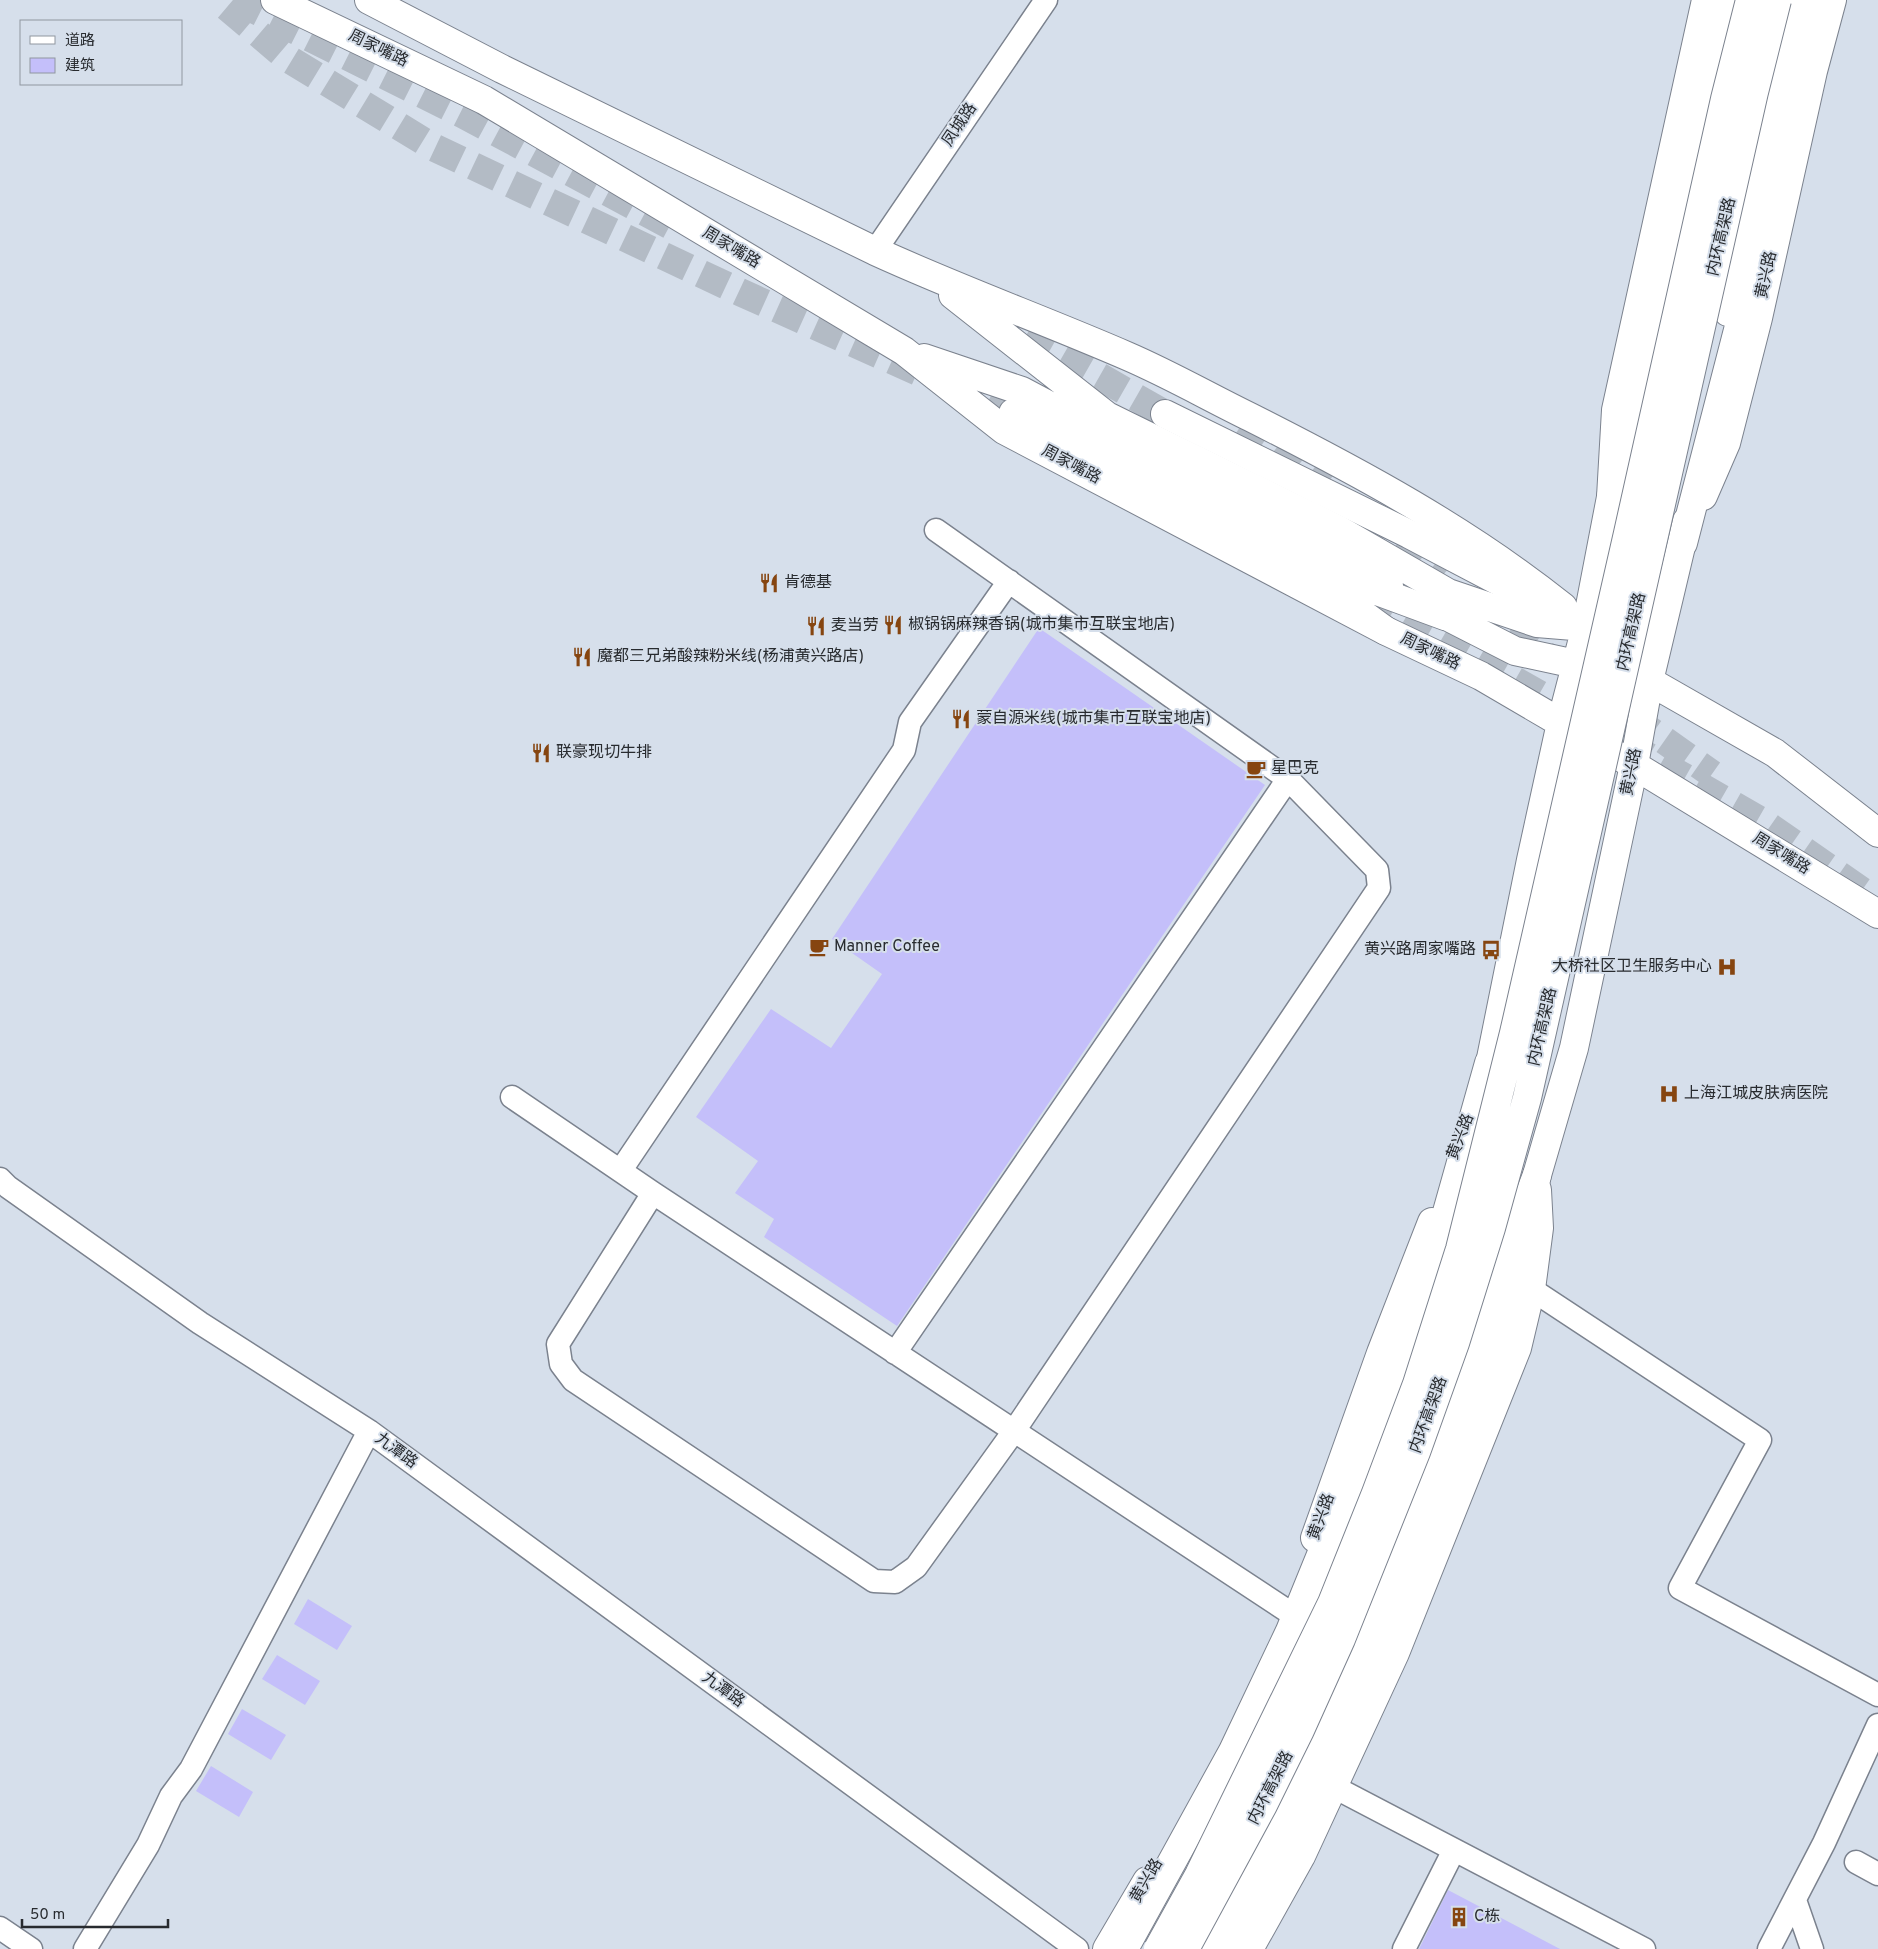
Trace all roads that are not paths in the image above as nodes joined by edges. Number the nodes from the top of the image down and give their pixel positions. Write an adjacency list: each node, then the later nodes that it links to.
1 (275, 0): 14 (main road, 周家嘴路)
2 (369, 0): 12 (main road)
3 (1046, 0): 12 (street, 凤城路)
4 (1706, 0): 17 (main road, 黄兴路)
5 (1723, 0): 17 (main road)
6 (1739, 0): 17 (main road, 黄兴路)
7 (1750, 0): 57 (main road, 内环高架路, bridge)
8 (1777, 0): 58 (main road, 内环高架路, bridge)
9 (1796, 0): 19 (main road, 黄兴路)
10 (1813, 0): 19 (main road)
11 (1832, 0): 19 (main road, 黄兴路)
12 (875, 251): 13 (main road)
13 (929, 276): 23 (main road); 23 (main road)
14 (904, 351): 22 (main road); 24 (main road, 周家嘴路)
15 (1012, 413): 20 (main road)
16 (1165, 414): 23 (main road)
17 (1611, 497): 23 (main road, 黄兴路)
18 (936, 530): 21 (street)
19 (1682, 543): 26 (main road, 黄兴路)
20 (1285, 556): 22 (main road); 24 (main road)
21 (1009, 581): 29 (street); 34 (street)
22 (1445, 616): 25 (main road)
23 (1586, 626): 25 (main road, 黄兴路); 26 (main road)
24 (1386, 631): 27 (main road, 周家嘴路)
25 (1576, 664): 26 (main road); 27 (main road, 黄兴路)
26 (1649, 681): 28 (main road, 黄兴路); 30 (main road)
27 (1561, 723): 28 (main road, 周家嘴路); 32 (main road, 黄兴路)
28 (1634, 765): 31 (main road, 周家嘴路); 35 (main road, 黄兴路)
29 (1288, 779): 39 (street); 41 (street)
30 (1878, 833)
31 (1878, 914)
32 (1489, 1063): 42 (main road); 56 (main road, 黄兴路)
33 (512, 1098): 34 (street)
34 (621, 1170): 37 (street)
35 (1537, 1175): 38 (main road, 黄兴路); 59 (main road, 黄兴路); 60 (main road)
36 (0, 1179): 40 (street, 九潭路)
37 (653, 1193): 39 (street); 41 (street)
38 (1531, 1289): 43 (street); 45 (main road, 黄兴路)
39 (895, 1352): 41 (street)
40 (369, 1431): 52 (street); 53 (street, 九潭路)
41 (1014, 1431): 42 (street)
42 (1288, 1621): 54 (main road, 黄兴路); 55 (main road)
43 (1878, 1695)
44 (1878, 1725): 49 (street)
45 (1334, 1787): 46 (street); 61 (main road, 黄兴路)
46 (1454, 1850): 62 (street); 63 (street)
47 (1856, 1862): 48 (street)
48 (1878, 1874)
49 (1794, 1900): 64 (street); 65 (street)
50 (0, 1928): 51 (street)
51 (31, 1949)
52 (85, 1949)
53 (1077, 1949)
54 (1107, 1949)
55 (1124, 1949)
56 (1149, 1949)
57 (1158, 1949)
58 (1185, 1949)
59 (1204, 1949)
60 (1222, 1949)
61 (1249, 1949)
62 (1404, 1949)
63 (1644, 1949)
64 (1769, 1949)
65 (1812, 1949)

